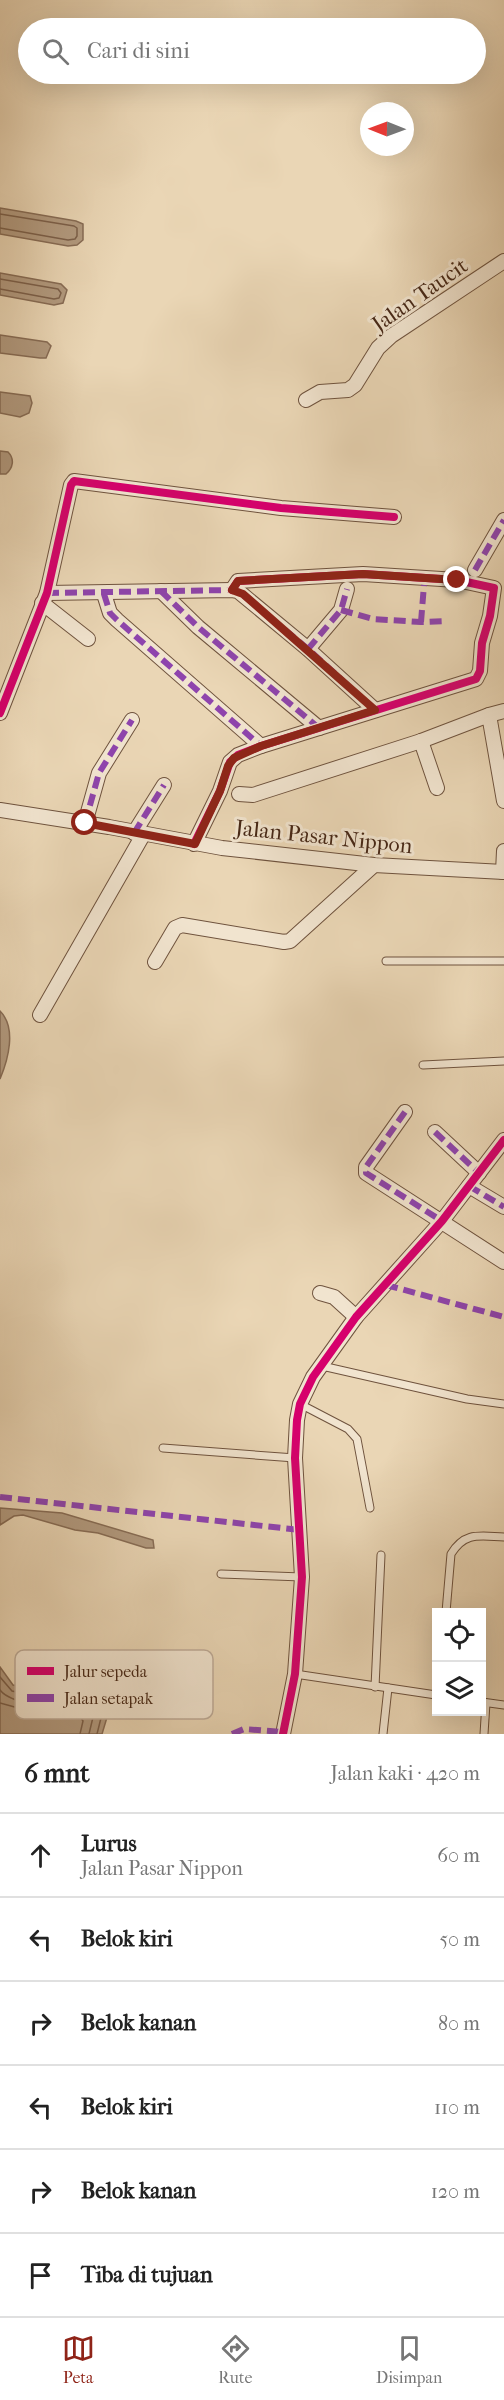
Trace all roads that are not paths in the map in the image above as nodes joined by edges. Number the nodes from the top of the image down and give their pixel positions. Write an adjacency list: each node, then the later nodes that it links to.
1 (504, 261): 2 (street, Jalan Taucit)
2 (306, 400)
3 (394, 517): 10 (street)
4 (504, 520): 5 (street)
5 (476, 570)
6 (347, 589): 12 (street)
7 (232, 590): 8 (street); 12 (street); 13 (street)
8 (160, 591): 9 (street); 18 (street)
9 (104, 594): 10 (street); 20 (street)
10 (44, 598): 11 (street); 15 (street)
11 (88, 639)
12 (308, 649): 13 (street)
13 (375, 710): 18 (street)
14 (504, 711): 16 (street)
15 (0, 712)
16 (489, 716): 19 (street); 24 (street)
17 (132, 720): 26 (street)
18 (319, 728): 20 (street)
19 (421, 741): 22 (street); 23 (street)
20 (261, 746): 28 (street)
21 (164, 785): 27 (street)
22 (437, 788)
23 (238, 794)
24 (504, 801)
25 (0, 810): 26 (street, Jalan Pasar Nippon)
26 (85, 823): 27 (street, Jalan Pasar Nippon)
27 (139, 834): 28 (street, Jalan Pasar Nippon); 35 (street)
28 (195, 844): 30 (street, Jalan Pasar Nippon)
29 (504, 850): 31 (street)
30 (374, 866): 31 (street, Jalan Pasar Nippon); 34 (street)
31 (504, 872)
32 (386, 961): 33 (lane)
33 (504, 961)
34 (156, 962)
35 (40, 1015)
36 (504, 1061): 37 (lane)
37 (423, 1065)
38 (405, 1112): 44 (street)
39 (435, 1132): 41 (street)
40 (504, 1140): 41 (street)
41 (479, 1173): 42 (street)
42 (469, 1186): 43 (street); 44 (street)
43 (504, 1207)
44 (442, 1221): 45 (street); 47 (street)
45 (504, 1262)
46 (320, 1293): 47 (street)
47 (356, 1317): 48 (street)
48 (322, 1366): 49 (street); 50 (lane)
49 (300, 1404): 52 (street); 53 (lane)
50 (504, 1404)
51 (163, 1448): 52 (lane)
52 (295, 1458): 57 (street)
53 (370, 1508)
54 (504, 1537): 58 (lane)
55 (381, 1555): 60 (lane)
56 (221, 1574): 57 (lane)
57 (302, 1576): 59 (street)
58 (446, 1608)
59 (295, 1674): 60 (lane); 66 (street)
60 (375, 1687): 61 (lane)
61 (388, 1688): 62 (lane); 67 (lane)
62 (432, 1694)
63 (486, 1702): 64 (lane)
64 (504, 1705)
65 (484, 1716): 68 (lane)
66 (283, 1734)
67 (383, 1734)
68 (484, 1734)

